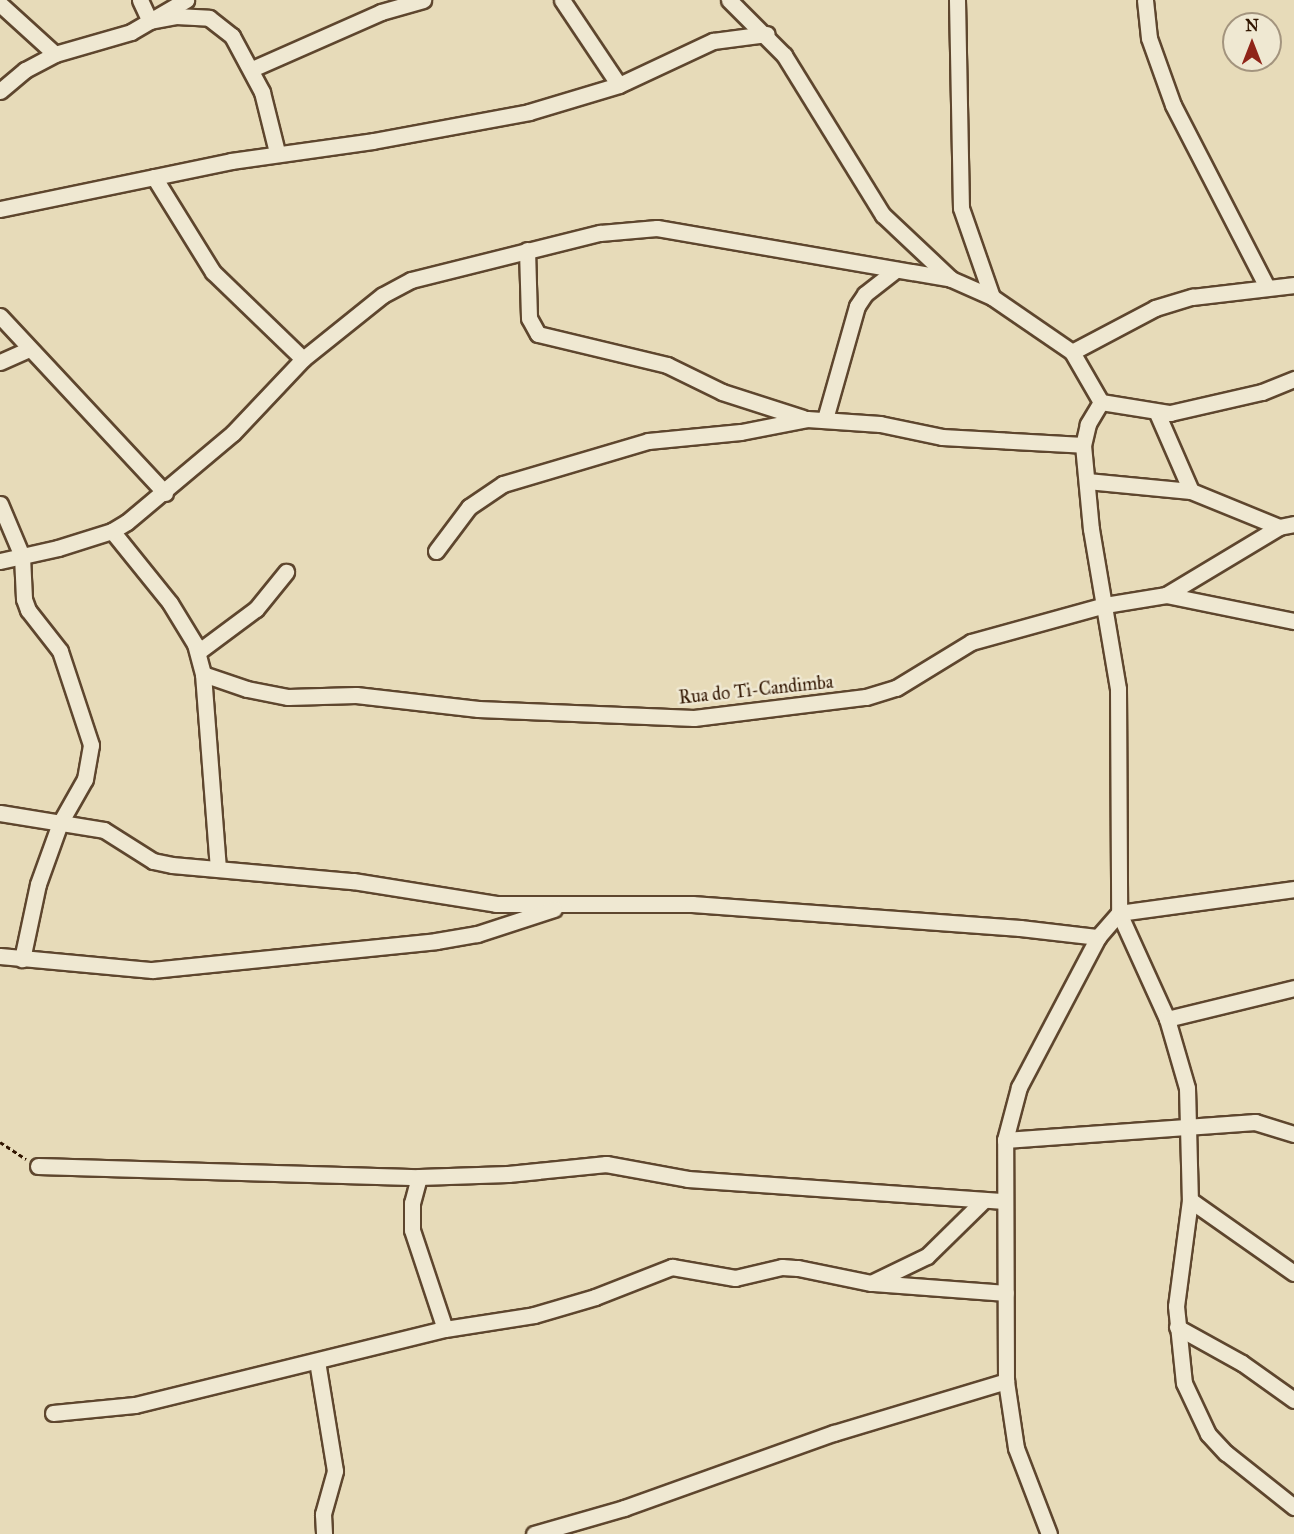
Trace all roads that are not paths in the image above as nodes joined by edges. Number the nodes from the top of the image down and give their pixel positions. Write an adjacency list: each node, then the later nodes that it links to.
1 (140, 0): 9 (street)
2 (186, 0): 9 (street)
3 (423, 0): 12 (street)
4 (561, 0): 13 (street)
5 (729, 0): 10 (street)
6 (957, 0): 23 (street)
7 (1145, 0): 22 (street)
8 (0, 4): 11 (street)
9 (150, 21): 11 (street); 12 (street)
10 (767, 34): 13 (street); 20 (street)
11 (55, 54): 14 (street)
12 (252, 69): 15 (street)
13 (619, 85): 15 (street)
14 (0, 91)
15 (277, 152): 16 (street)
16 (154, 177): 17 (street); 27 (street)
17 (0, 208)
18 (527, 250): 19 (street); 27 (street); 32 (street)
19 (896, 270): 20 (street); 33 (street)
20 (951, 279): 23 (street)
21 (1294, 285): 22 (street)
22 (1267, 287): 26 (street)
23 (992, 297): 26 (street)
24 (0, 316): 25 (street)
25 (28, 349): 28 (street); 37 (street)
26 (1072, 352): 30 (street)
27 (303, 359): 37 (street)
28 (0, 362)
29 (1294, 379): 31 (street)
30 (1101, 402): 31 (street); 34 (street)
31 (1157, 413): 36 (street)
32 (807, 419): 33 (street); 41 (street)
33 (825, 419): 34 (street)
34 (1083, 445): 35 (street)
35 (1087, 481): 36 (street); 46 (street)
36 (1191, 491): 39 (street)
37 (165, 493): 40 (street)
38 (0, 504): 42 (street)
39 (1287, 526): 45 (street)
40 (112, 531): 42 (street); 48 (street)
41 (436, 551)
42 (22, 556): 43 (street); 51 (street)
43 (0, 561)
44 (286, 572): 48 (street)
45 (1166, 595): 46 (street, Rua do Ti-Candimba); 47 (street, Rua do Ti-Candimba)
46 (1105, 605): 49 (street, Rua do Ti-Candimba); 55 (street)
47 (1294, 621)
48 (198, 652): 49 (street)
49 (203, 674): 52 (street)
50 (0, 813): 51 (street)
51 (60, 823): 52 (street); 58 (street)
52 (218, 867): 54 (street)
53 (1294, 889): 55 (street)
54 (566, 905): 56 (street); 58 (street)
55 (1119, 913): 56 (street); 60 (street)
56 (1098, 938): 63 (street)
57 (0, 956): 58 (street)
58 (22, 958)
59 (1294, 988): 60 (street)
60 (1167, 1018): 61 (street)
61 (1190, 1125): 62 (street); 63 (street); 66 (street)
62 (1294, 1134)
63 (1005, 1140): 68 (street)
64 (38, 1166): 65 (street)
65 (420, 1177): 67 (street); 73 (street)
66 (1190, 1200): 69 (street); 72 (street)
67 (983, 1201): 68 (street); 70 (street)
68 (1004, 1201): 71 (street)
69 (1294, 1274)
70 (871, 1282): 71 (street); 73 (street)
71 (1005, 1293): 75 (street)
72 (1177, 1328): 76 (street); 78 (street)
73 (445, 1329): 74 (street)
74 (317, 1361): 77 (street); 79 (street)
75 (1006, 1381): 80 (street); 81 (street)
76 (1294, 1400)
77 (53, 1413)
78 (1294, 1507)
79 (324, 1534)
80 (534, 1534)
81 (1049, 1534)

